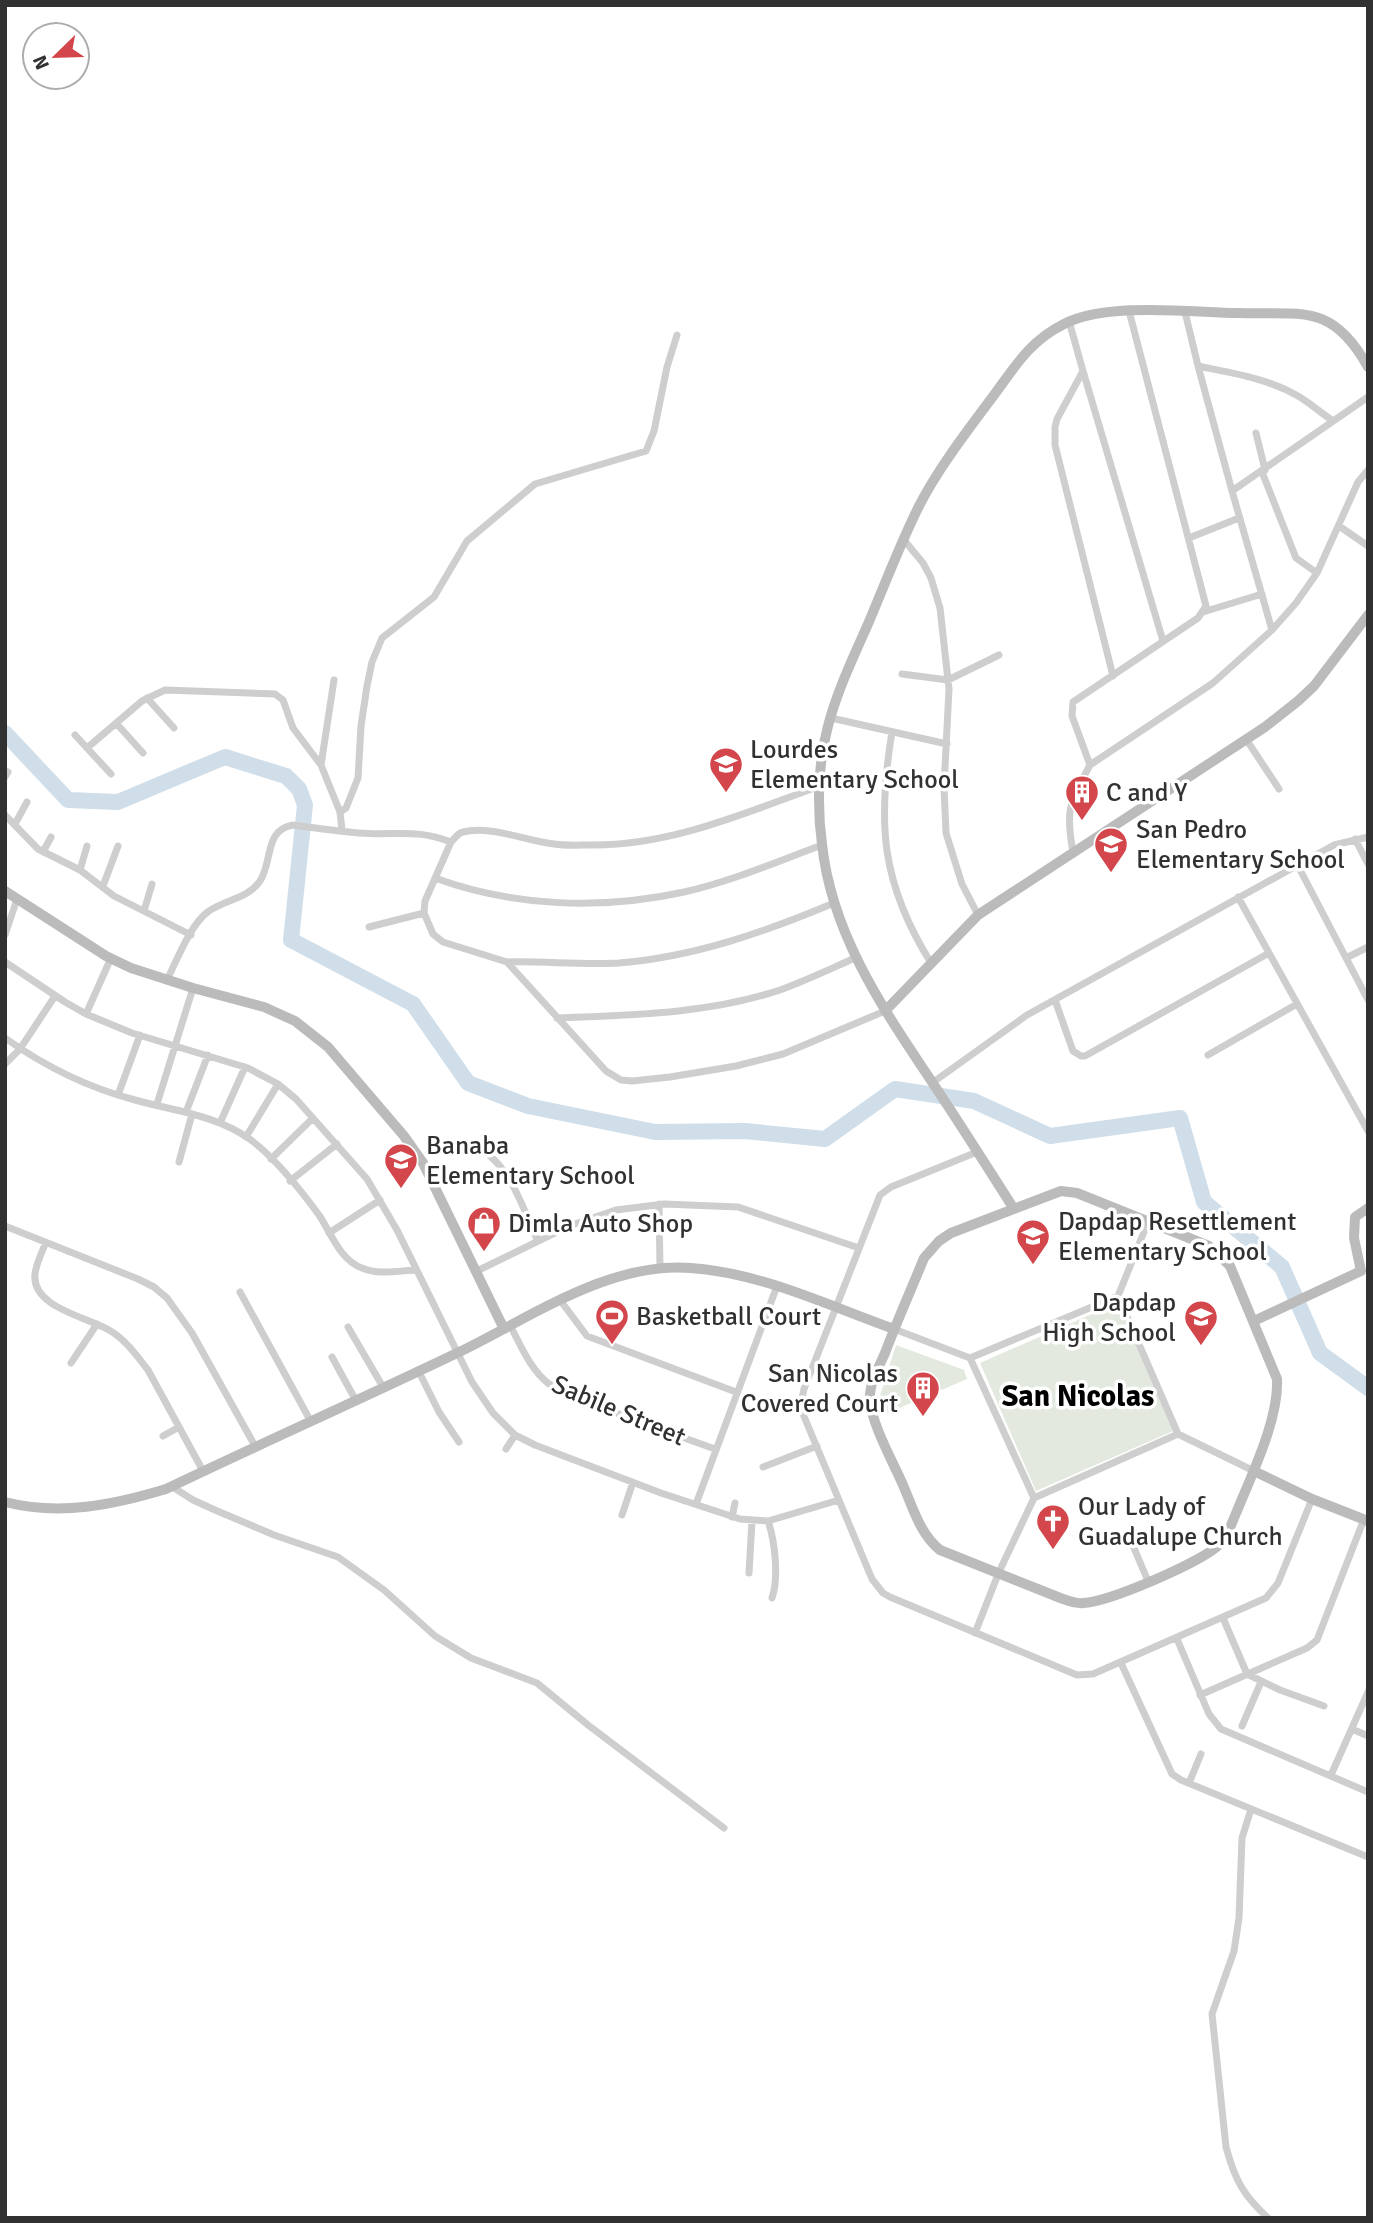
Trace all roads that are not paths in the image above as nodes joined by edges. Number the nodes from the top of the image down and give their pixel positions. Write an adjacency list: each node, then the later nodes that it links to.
1 (1129, 311): 2 (street); 3 (street); 16 (street)
2 (1185, 312): 5 (street); 6 (street)
3 (1069, 321): 7 (street); 17 (street)
4 (677, 335): 46 (street)
5 (1198, 366): 9 (street); 13 (street)
6 (1368, 367)
7 (1083, 371): 24 (street); 27 (street)
8 (1368, 397): 9 (street)
9 (1333, 421): 12 (street)
10 (1256, 433): 12 (street)
11 (1368, 470): 15 (street)
12 (1263, 471): 13 (street); 19 (street)
13 (1231, 491): 14 (street)
14 (1239, 518): 16 (street); 20 (street)
15 (1339, 526): 18 (street); 19 (street)
16 (1189, 538): 21 (street)
17 (904, 540): 29 (street); 31 (street)
18 (1368, 546)
19 (1317, 573): 23 (street)
20 (1262, 594): 21 (street); 23 (street)
21 (1203, 612): 24 (street)
22 (1368, 615): 36 (street)
23 (1272, 630): 41 (street)
24 (1163, 641): 27 (street)
25 (999, 655): 29 (street)
26 (902, 674): 29 (street)
27 (1113, 676): 41 (street)
28 (334, 680): 40 (street)
29 (948, 680): 37 (street)
30 (147, 698): 32 (street); 33 (street); 40 (street)
31 (831, 718): 34 (street); 43 (street)
32 (116, 723): 38 (street); 39 (street)
33 (174, 728)
34 (892, 732): 37 (street); 82 (street)
35 (75, 736): 38 (street)
36 (1246, 739): 44 (street); 58 (street)
37 (947, 744): 71 (street)
38 (87, 748): 42 (street)
39 (142, 753)
40 (321, 765): 46 (street)
41 (1090, 765): 58 (street)
42 (111, 774)
43 (820, 786): 53 (street); 54 (street)
44 (1279, 789)
45 (27, 802): 48 (street)
46 (340, 812): 49 (street)
47 (5, 815): 48 (street)
48 (15, 824): 57 (street)
49 (342, 830): 53 (street); 74 (street)
50 (51, 837): 57 (street)
51 (1368, 837): 52 (street)
52 (1355, 839): 59 (street); 60 (street)
53 (452, 842): 62 (street)
54 (821, 845): 62 (street); 68 (street)
55 (87, 846): 61 (street)
56 (118, 846): 64 (street)
57 (43, 852): 61 (street)
58 (1073, 852): 71 (street)
59 (1297, 864): 66 (street); 79 (street)
60 (1368, 864)
61 (80, 870): 64 (street)
62 (435, 878): 70 (street)
63 (152, 884): 69 (street)
64 (103, 886): 69 (street)
65 (5, 891): 67 (street)
66 (1238, 897): 76 (street); 86 (street)
67 (17, 899): 73 (street); 77 (street)
68 (834, 903): 78 (street); 81 (street)
69 (144, 911): 74 (street)
70 (424, 913): 72 (street); 81 (street)
71 (978, 915): 82 (street)
72 (369, 927)
73 (5, 934)
74 (191, 935): 83 (street)
75 (1368, 947): 79 (street)
76 (1269, 953): 86 (street); 88 (street)
77 (111, 958): 83 (street); 90 (street)
78 (855, 958): 89 (street); 91 (street)
79 (1346, 958): 87 (street)
80 (5, 962): 85 (street)
81 (507, 962): 91 (street)
82 (930, 963): 89 (street)
83 (167, 980): 84 (street)
84 (193, 988): 94 (street); 127 (street)
85 (55, 996): 90 (street); 95 (street)
86 (1055, 999): 101 (street)
87 (1368, 1000)
88 (1297, 1004): 97 (street); 107 (street)
89 (885, 1011): 91 (street); 101 (street)
90 (86, 1014): 92 (street)
91 (556, 1018)
92 (140, 1035): 94 (street); 102 (street)
93 (5, 1038): 95 (street)
94 (174, 1046): 96 (street); 103 (street)
95 (20, 1049): 98 (street); 102 (street)
96 (208, 1055): 99 (street); 104 (street)
97 (1208, 1055)
98 (5, 1064)
99 (245, 1067): 100 (street); 106 (street)
100 (278, 1084): 105 (street); 108 (street)
101 (935, 1086): 110 (street)
102 (118, 1095): 103 (street)
103 (157, 1104): 104 (street)
104 (189, 1113): 106 (street); 113 (street)
105 (313, 1118): 109 (street); 112 (street)
106 (220, 1123): 108 (street)
107 (1368, 1131)
108 (246, 1137): 112 (street)
109 (337, 1144): 114 (street); 115 (street)
110 (977, 1152): 117 (street); 124 (street)
111 (490, 1156): 122 (street)
112 (271, 1159): 114 (street)
113 (179, 1162)
114 (290, 1181): 121 (street)
115 (380, 1200): 121 (street); 126 (street)
116 (659, 1204): 122 (street); 124 (street); 125 (street)
117 (1014, 1209): 119 (street); 138 (street)
118 (1368, 1209): 128 (street)
119 (1148, 1222): 131 (street); 134 (street)
120 (5, 1226): 123 (street)
121 (330, 1233): 126 (street)
122 (538, 1241): 127 (street)
123 (46, 1242): 135 (street); 153 (street)
124 (859, 1248): 133 (street)
125 (660, 1269): 129 (street); 132 (street)
126 (415, 1270): 139 (street)
127 (477, 1271): 137 (street)
128 (1365, 1275): 134 (street)
129 (778, 1286): 133 (street); 145 (street)
130 (240, 1292): 147 (street)
131 (1118, 1296): 141 (street); 149 (street)
132 (560, 1300): 137 (street); 145 (street)
133 (835, 1308): 138 (street); 154 (street)
134 (1254, 1321): 159 (street)
135 (97, 1324): 142 (street); 148 (street)
136 (348, 1327): 144 (street)
137 (507, 1327): 139 (street); 156 (street, Sabile Street)
138 (894, 1329): 141 (street); 175 (street)
139 (456, 1353): 143 (street); 150 (street)
140 (332, 1357): 146 (street)
141 (970, 1358): 162 (street)
142 (71, 1363)
143 (418, 1370): 144 (street); 152 (street)
144 (383, 1387): 146 (street)
145 (736, 1392): 156 (street)
146 (355, 1399): 147 (street)
147 (310, 1420): 153 (street)
148 (179, 1427): 151 (street); 158 (street)
149 (1178, 1434): 159 (street); 162 (street)
150 (514, 1435): 155 (street); 160 (street)
151 (163, 1436)
152 (458, 1442)
153 (255, 1446): 158 (street)
154 (817, 1446): 157 (street); 164 (street)
155 (506, 1449)
156 (715, 1449): 167 (street)
157 (763, 1467)
158 (203, 1471): 161 (street)
159 (1254, 1471): 163 (street); 176 (street)
160 (633, 1482): 167 (street); 168 (street)
161 (171, 1486): 165 (street); 195 (street)
162 (1034, 1498): 175 (street)
163 (1312, 1499): 170 (street); 178 (street)
164 (839, 1500): 172 (street); 179 (street)
165 (5, 1502)
166 (735, 1503): 169 (street)
167 (695, 1504): 169 (street)
168 (622, 1515)
169 (732, 1517): 171 (street)
170 (1366, 1520): 182 (street)
171 (752, 1521): 172 (street); 174 (street)
172 (768, 1521): 177 (street)
173 (1131, 1541): 176 (street)
174 (749, 1573)
175 (999, 1573): 176 (street); 179 (street)
176 (1149, 1581)
177 (772, 1598)
178 (1223, 1618): 180 (street); 182 (street)
179 (975, 1633): 181 (street)
180 (1177, 1639): 181 (street); 185 (street)
181 (1121, 1663): 192 (street)
182 (1247, 1674): 183 (street); 185 (street)
183 (1261, 1682): 186 (street); 187 (street)
184 (1368, 1692): 188 (street)
185 (1200, 1695): 191 (street)
186 (1324, 1706)
187 (1242, 1726)
188 (1352, 1729): 189 (street); 191 (street)
189 (1368, 1736)
190 (1201, 1754): 192 (street)
191 (1331, 1775): 193 (street)
192 (1189, 1783): 194 (street)
193 (1368, 1792)
194 (1251, 1809): 196 (street); 197 (street)
195 (724, 1828)
196 (1368, 1857)
197 (1268, 2218)

